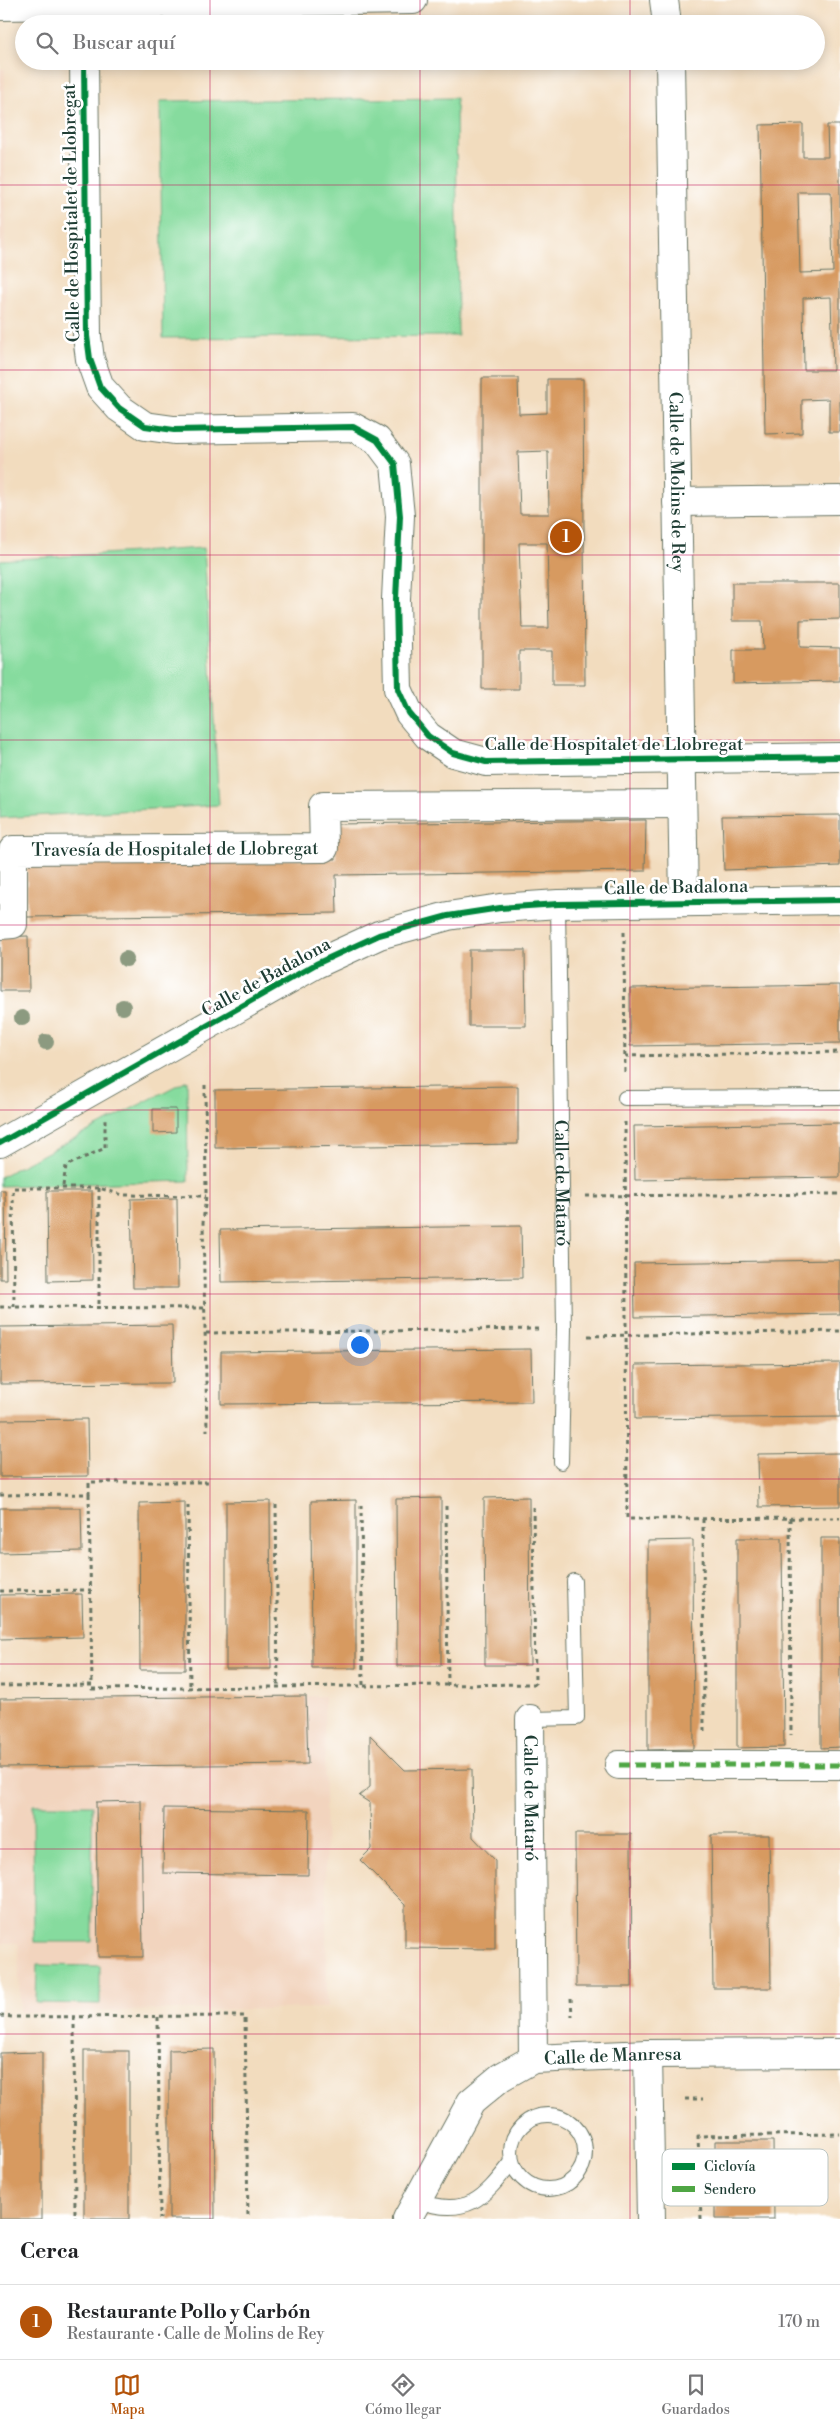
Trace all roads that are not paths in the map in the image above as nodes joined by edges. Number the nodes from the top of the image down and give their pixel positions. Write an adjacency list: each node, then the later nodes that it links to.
1 (391, 0): 2 (street); 4 (street)
2 (413, 0)
3 (664, 0): 7 (street)
4 (302, 1): 6 (street)
5 (0, 6): 6 (street)
6 (83, 14)
7 (666, 15)
8 (84, 70): 13 (street, Calle de Hospitalet de Llobregat)
9 (670, 70): 11 (street, Calle de Molins de Rey)
10 (840, 500): 11 (street)
11 (677, 502): 13 (street, Calle de Molins de Rey)
12 (840, 757): 13 (street, Calle de Hospitalet de Llobregat)
13 (681, 759): 14 (street, Calle de Molins de Rey)
14 (682, 804): 16 (street, Calle de Molins de Rey); 18 (street, Travesía de Hospitalet de Llobregat)
15 (840, 900): 16 (street, Calle de Badalona)
16 (684, 902): 17 (street, Calle de Badalona)
17 (558, 904): 21 (street, Calle de Badalona); 22 (lane, Calle de Mataró)
18 (0, 925)
19 (840, 1097): 20 (lane)
20 (625, 1098)
21 (0, 1143)
22 (561, 1462)
23 (574, 1581): 24 (lane, Calle de Mataró)
24 (530, 1719): 29 (street, Calle de Mataró)
25 (619, 1765): 26 (street)
26 (840, 1765)
27 (840, 2053): 28 (street, Calle de Manresa)
28 (648, 2054): 29 (street, Calle de Manresa); 32 (street)
29 (533, 2059): 31 (street, Calle de Manresa)
30 (512, 2162): 30 (lane); 31 (lane)
31 (412, 2210)
32 (651, 2219)

